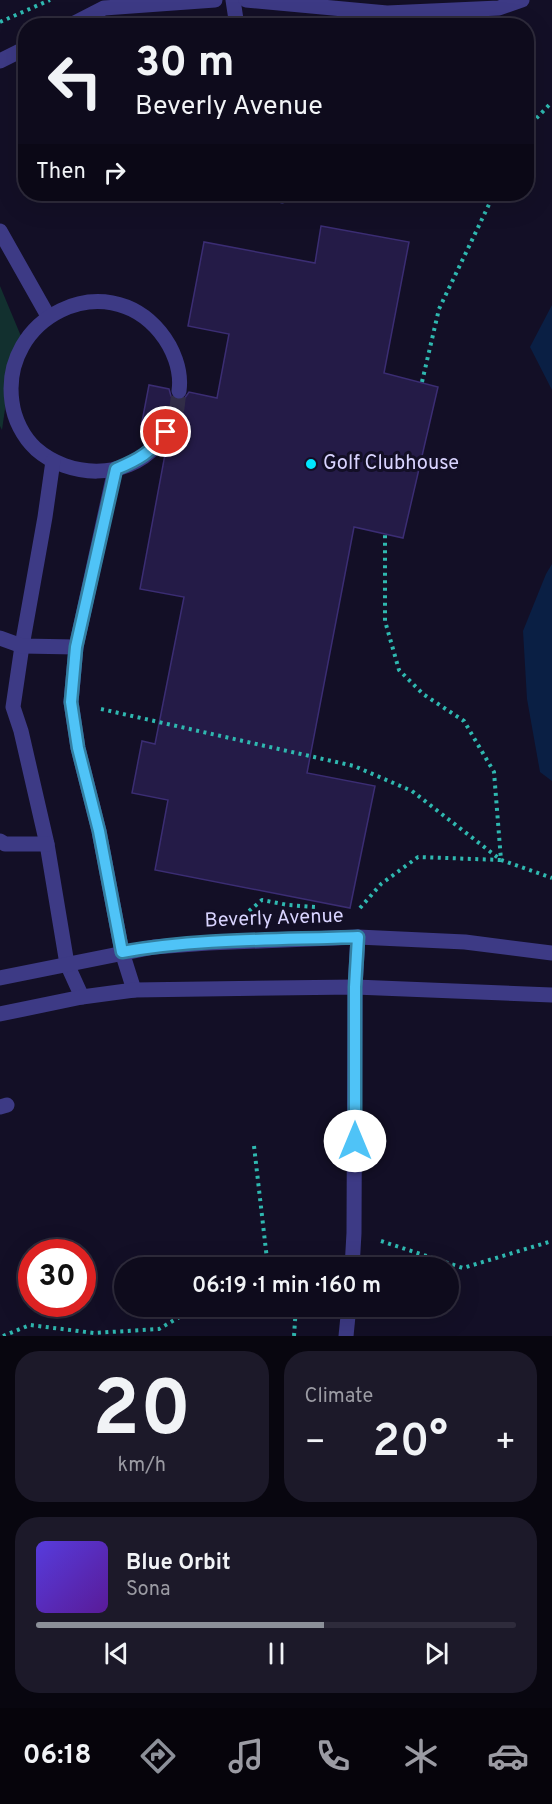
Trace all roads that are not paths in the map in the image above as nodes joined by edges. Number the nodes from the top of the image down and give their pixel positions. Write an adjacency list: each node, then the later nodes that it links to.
1 (215, 0): 5 (street)
2 (233, 0): 6 (street)
3 (246, 0): 4 (street)
4 (522, 0)
5 (85, 18)
6 (236, 18)
7 (18, 52): 8 (street)
8 (0, 61)
9 (0, 231): 10 (street)
10 (48, 316): 11 (street); 13 (street)
11 (179, 391)
12 (166, 432): 14 (street)
13 (53, 461): 14 (street); 16 (street)
14 (116, 469): 17 (street)
15 (0, 638): 16 (street)
16 (22, 646): 17 (street); 19 (street)
17 (76, 647): 21 (street)
18 (0, 841): 19 (street)
19 (47, 844): 23 (street)
20 (358, 937): 21 (street, Beverly Avenue); 22 (street, Beverly Avenue); 25 (street)
21 (122, 952): 23 (street, Beverly Avenue); 26 (street)
22 (552, 953)
23 (67, 964): 24 (street, Beverly Avenue); 28 (street)
24 (0, 978)
25 (355, 987): 26 (street); 27 (street); 30 (street)
26 (134, 990): 28 (street)
27 (552, 995)
28 (82, 997): 29 (street)
29 (0, 1014)
30 (353, 1257)
31 (348, 1317): 32 (street)
32 (346, 1336)

